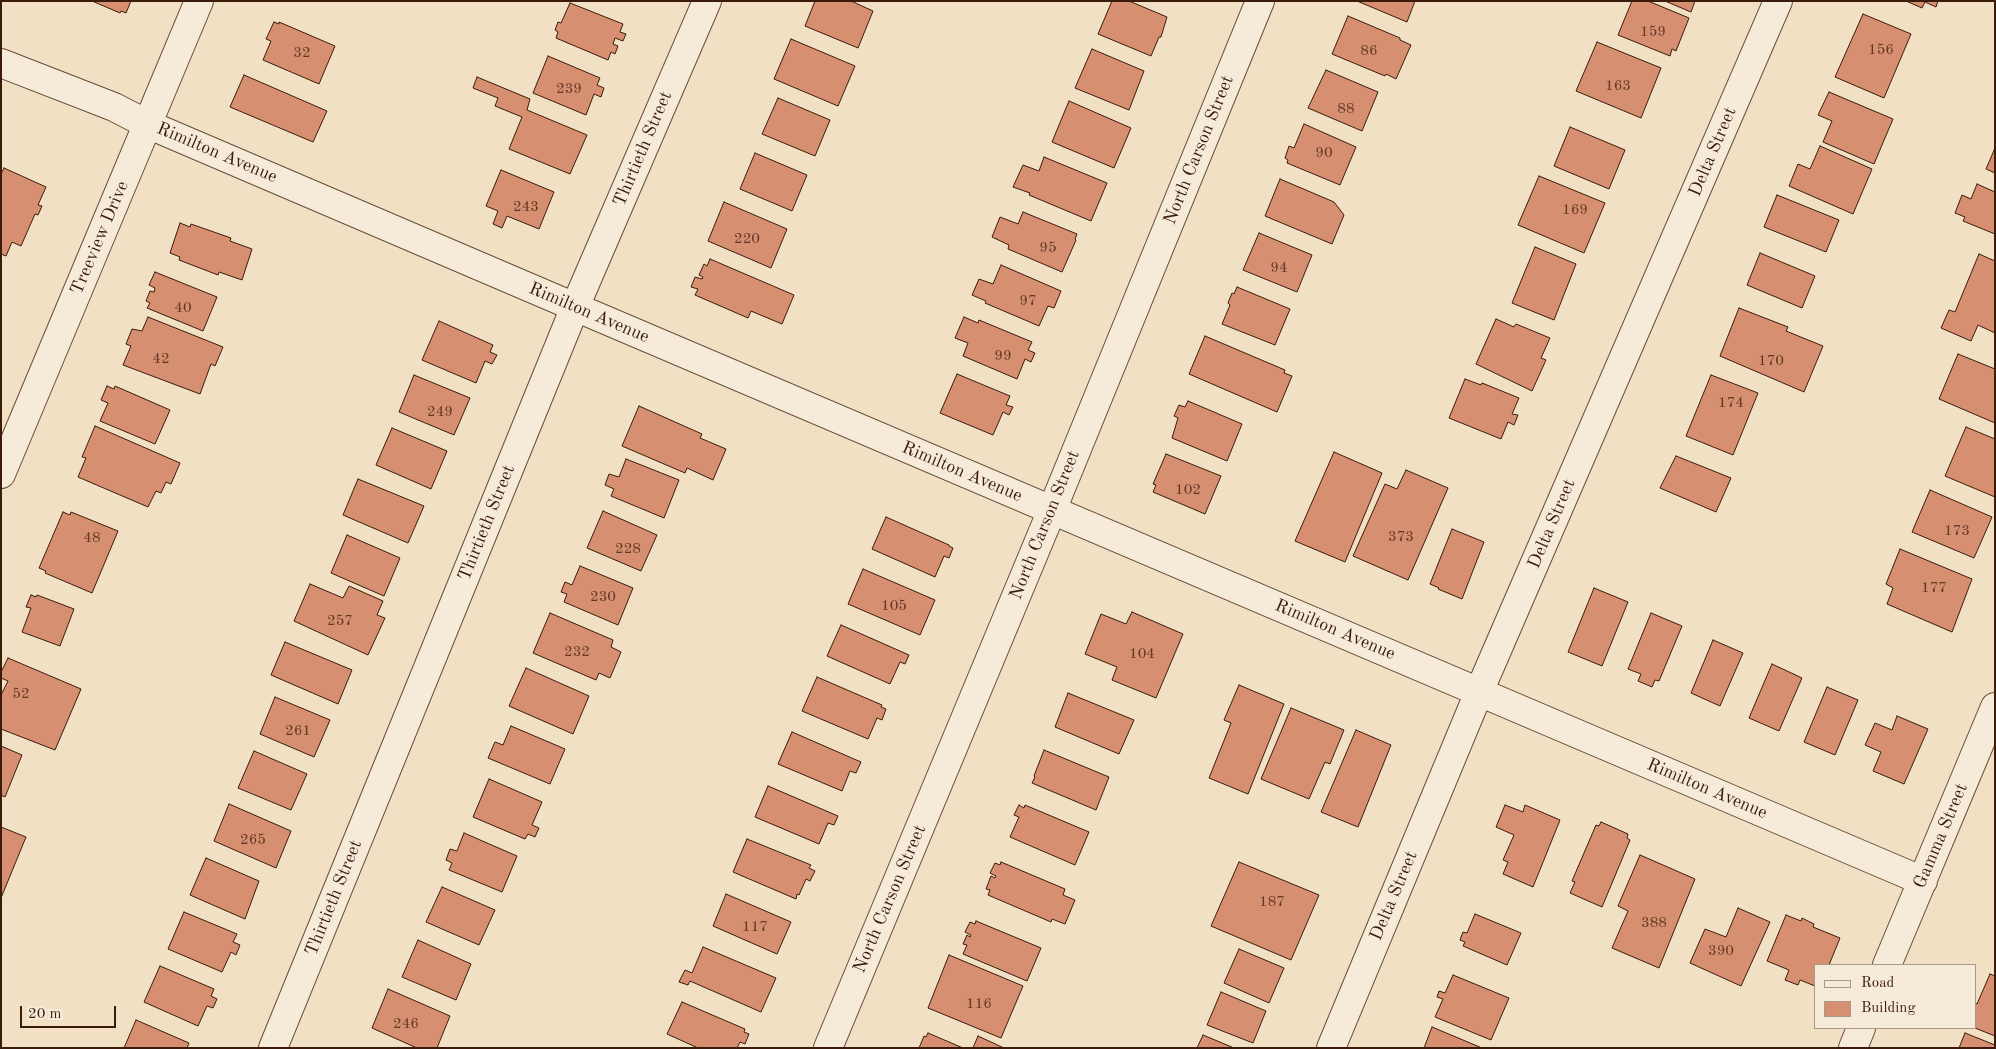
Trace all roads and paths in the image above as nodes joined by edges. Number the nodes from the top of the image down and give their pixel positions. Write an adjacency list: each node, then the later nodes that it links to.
1 (199, 1): 6 (street, Treeview Drive)
2 (707, 1): 7 (street, Thirtieth Street)
3 (1260, 1): 9 (street, North Carson Street)
4 (1778, 1): 10 (street, Delta Street)
5 (1, 63): 6 (street, Rimilton Avenue)
6 (147, 124): 7 (street, Rimilton Avenue); 8 (street, Treeview Drive)
7 (575, 307): 9 (street, Rimilton Avenue); 15 (street, Thirtieth Street)
8 (1, 474)
9 (1052, 510): 10 (street, Rimilton Avenue); 16 (street, North Carson Street)
10 (1479, 692): 12 (street, Rimilton Avenue); 17 (street, Delta Street)
11 (1995, 707): 12 (street, Gamma Street)
12 (1922, 881): 13 (street, Gamma Street)
13 (1887, 964)
14 (1861, 1029): 18 (street)
15 (273, 1048)
16 (828, 1048)
17 (1331, 1048)
18 (1853, 1048)

